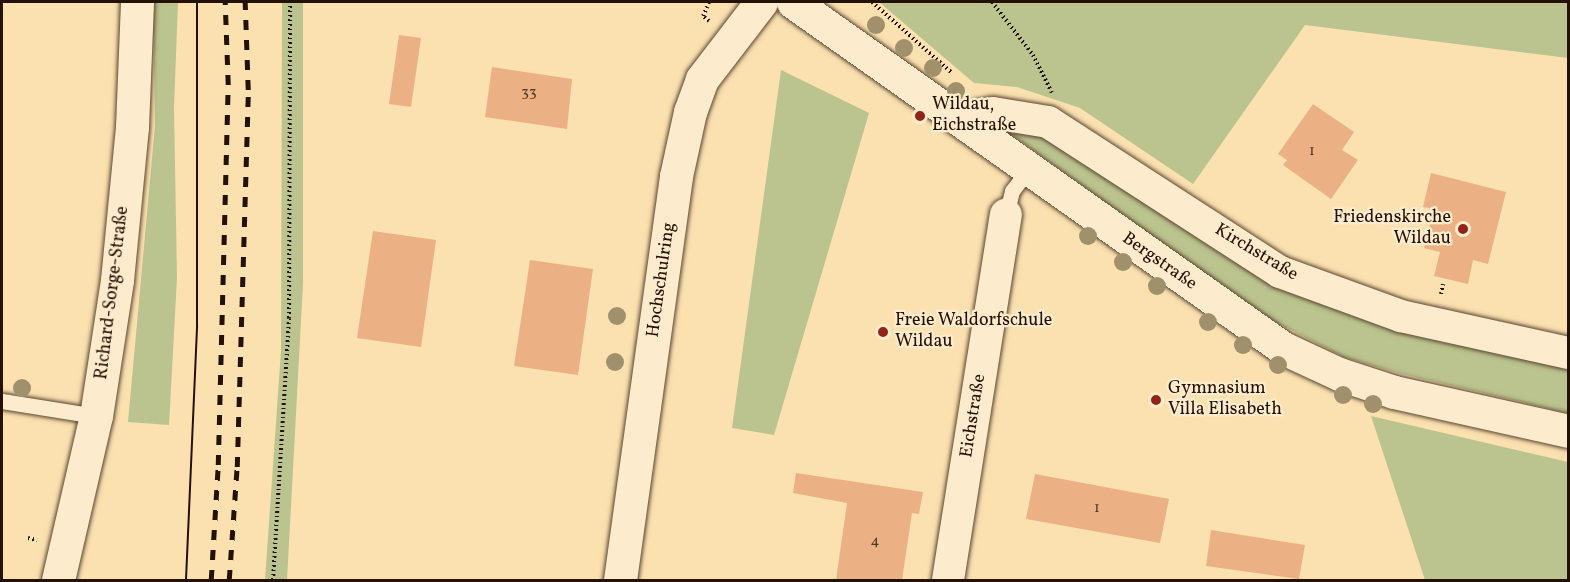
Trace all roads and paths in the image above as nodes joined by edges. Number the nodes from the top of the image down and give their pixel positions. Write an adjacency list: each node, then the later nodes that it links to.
1 (137, 2): 12 (street, Richard-Sorge-Straße)
2 (290, 2): 15 (path)
3 (761, 2): 16 (street, Hochschulring)
4 (793, 2): 7 (street, Bergstraße)
5 (992, 2): 6 (path)
6 (1054, 96)
7 (969, 127): 8 (street, Bergstraße); 10 (street, Kirchstraße)
8 (1028, 170): 9 (lane); 13 (street, Bergstraße)
9 (1006, 215): 17 (street, Eichstraße)
10 (1569, 353)
11 (2, 401): 12 (lane)
12 (96, 416): 14 (street, Richard-Sorge-Straße)
13 (1569, 430)
14 (58, 580)
15 (273, 580)
16 (620, 580)
17 (948, 580)

